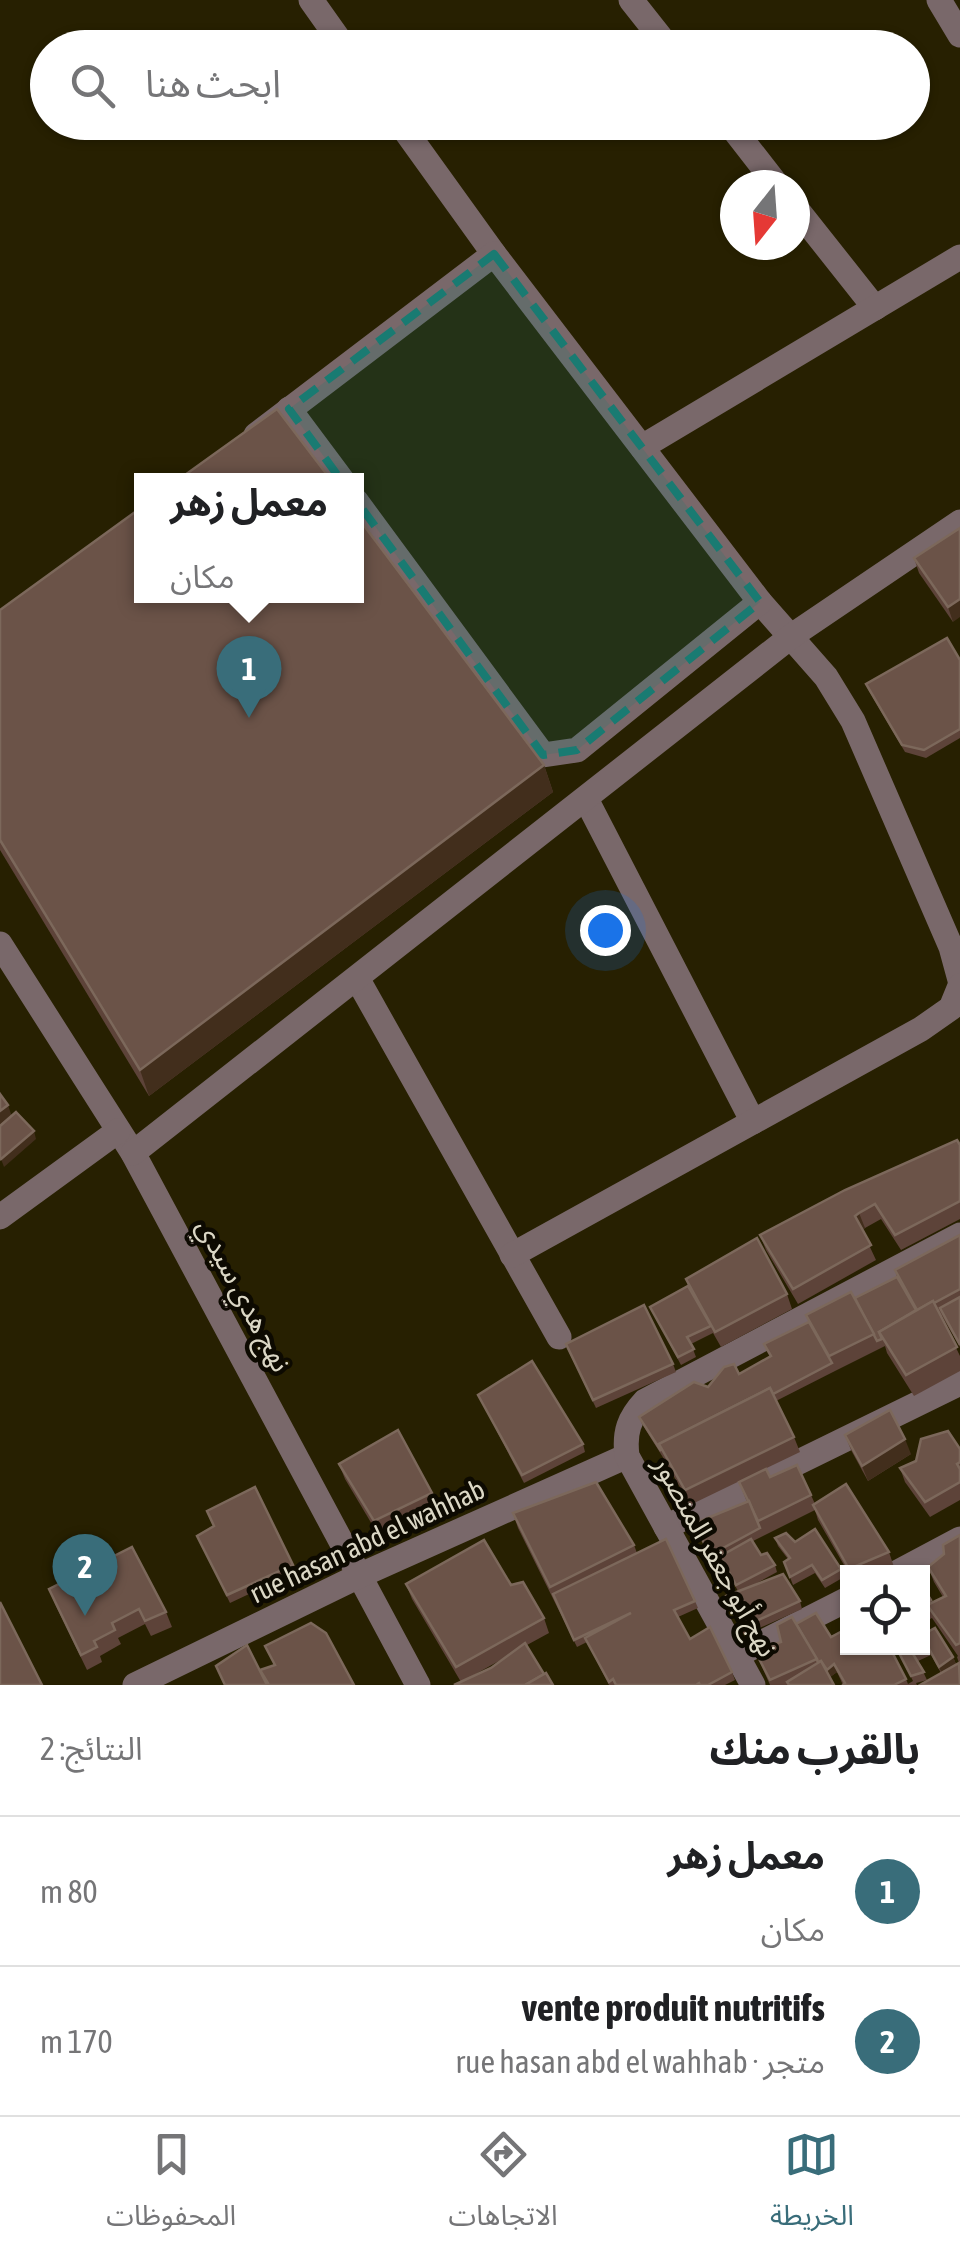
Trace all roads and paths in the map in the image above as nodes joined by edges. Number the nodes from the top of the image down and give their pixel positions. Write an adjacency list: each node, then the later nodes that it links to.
1 (310, 0): 4 (street)
2 (631, 0): 5 (street)
3 (938, 0): 6 (street)
4 (332, 30)
5 (654, 30)
6 (960, 35)
7 (412, 140): 11 (street)
8 (742, 140): 9 (street)
9 (766, 170)
10 (810, 226): 13 (street)
11 (494, 254): 14 (street); 16 (street)
12 (960, 257): 13 (street)
13 (875, 308): 16 (street)
14 (290, 410): 15 (street); 17 (street)
15 (242, 445)
16 (642, 447): 20 (street)
17 (337, 473)
18 (364, 512): 20 (street)
19 (960, 522): 21 (street)
20 (760, 602): 21 (street)
21 (793, 635): 22 (street); 25 (street)
22 (586, 799): 24 (street); 26 (street)
23 (0, 944): 27 (street, نهج هدي سيدي)
24 (358, 980): 27 (street); 30 (street)
25 (958, 995): 26 (street)
26 (753, 1122): 30 (street)
27 (125, 1142): 28 (street); 37 (street, نهج هدي سيدي)
28 (0, 1218)
29 (960, 1236): 33 (street)
30 (512, 1255): 31 (street)
31 (559, 1337)
32 (960, 1383): 34 (street)
33 (627, 1456): 34 (street, نهج أبو جعفر المنصور); 37 (street, rue hasan abd el wahhab)
34 (666, 1528): 39 (street, نهج أبو جعفر المنصور)
35 (960, 1538): 36 (street)
36 (911, 1565)
37 (361, 1574): 40 (street, rue hasan abd el wahhab); 41 (street, نهج هدي سيدي)
38 (840, 1603): 39 (street)
39 (737, 1655): 42 (street, نهج أبو جعفر المنصور)
40 (135, 1685)
41 (418, 1685)
42 (753, 1685)

